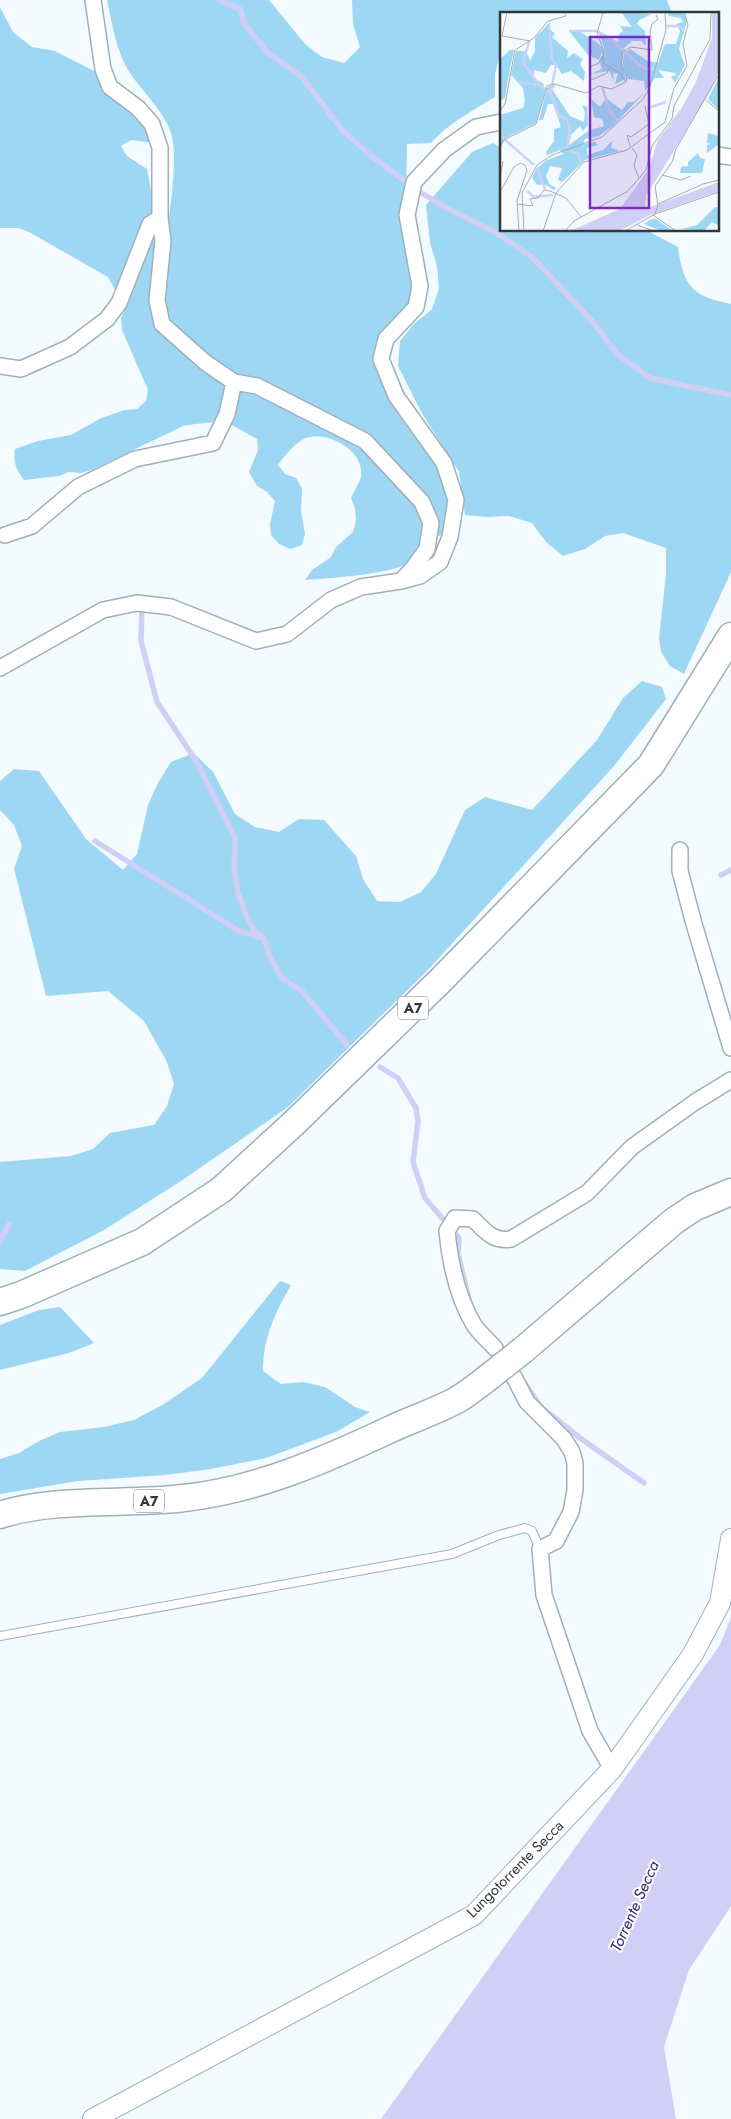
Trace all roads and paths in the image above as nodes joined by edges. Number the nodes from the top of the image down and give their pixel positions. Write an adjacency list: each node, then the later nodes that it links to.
1 (93, 0): 5 (street)
2 (500, 122): 9 (street)
3 (718, 156): 4 (street)
4 (731, 157)
5 (160, 218): 6 (street); 7 (street)
6 (0, 366)
7 (234, 382): 8 (street); 9 (street)
8 (5, 535)
9 (401, 581): 11 (street)
10 (731, 636): 16 (highway, A7)
11 (0, 668)
12 (680, 850): 13 (street)
13 (731, 1048)
14 (731, 1080): 17 (street)
15 (731, 1192): 19 (highway, A7, bridge)
16 (11, 1298)
17 (495, 1348)
18 (514, 1377): 21 (street)
19 (0, 1515)
20 (731, 1538): 23 (main road, Lungotorrente Secca)
21 (540, 1549): 22 (lane); 23 (street)
22 (0, 1636)
23 (612, 1769): 24 (main road, Lungotorrente Secca)
24 (93, 2119)

